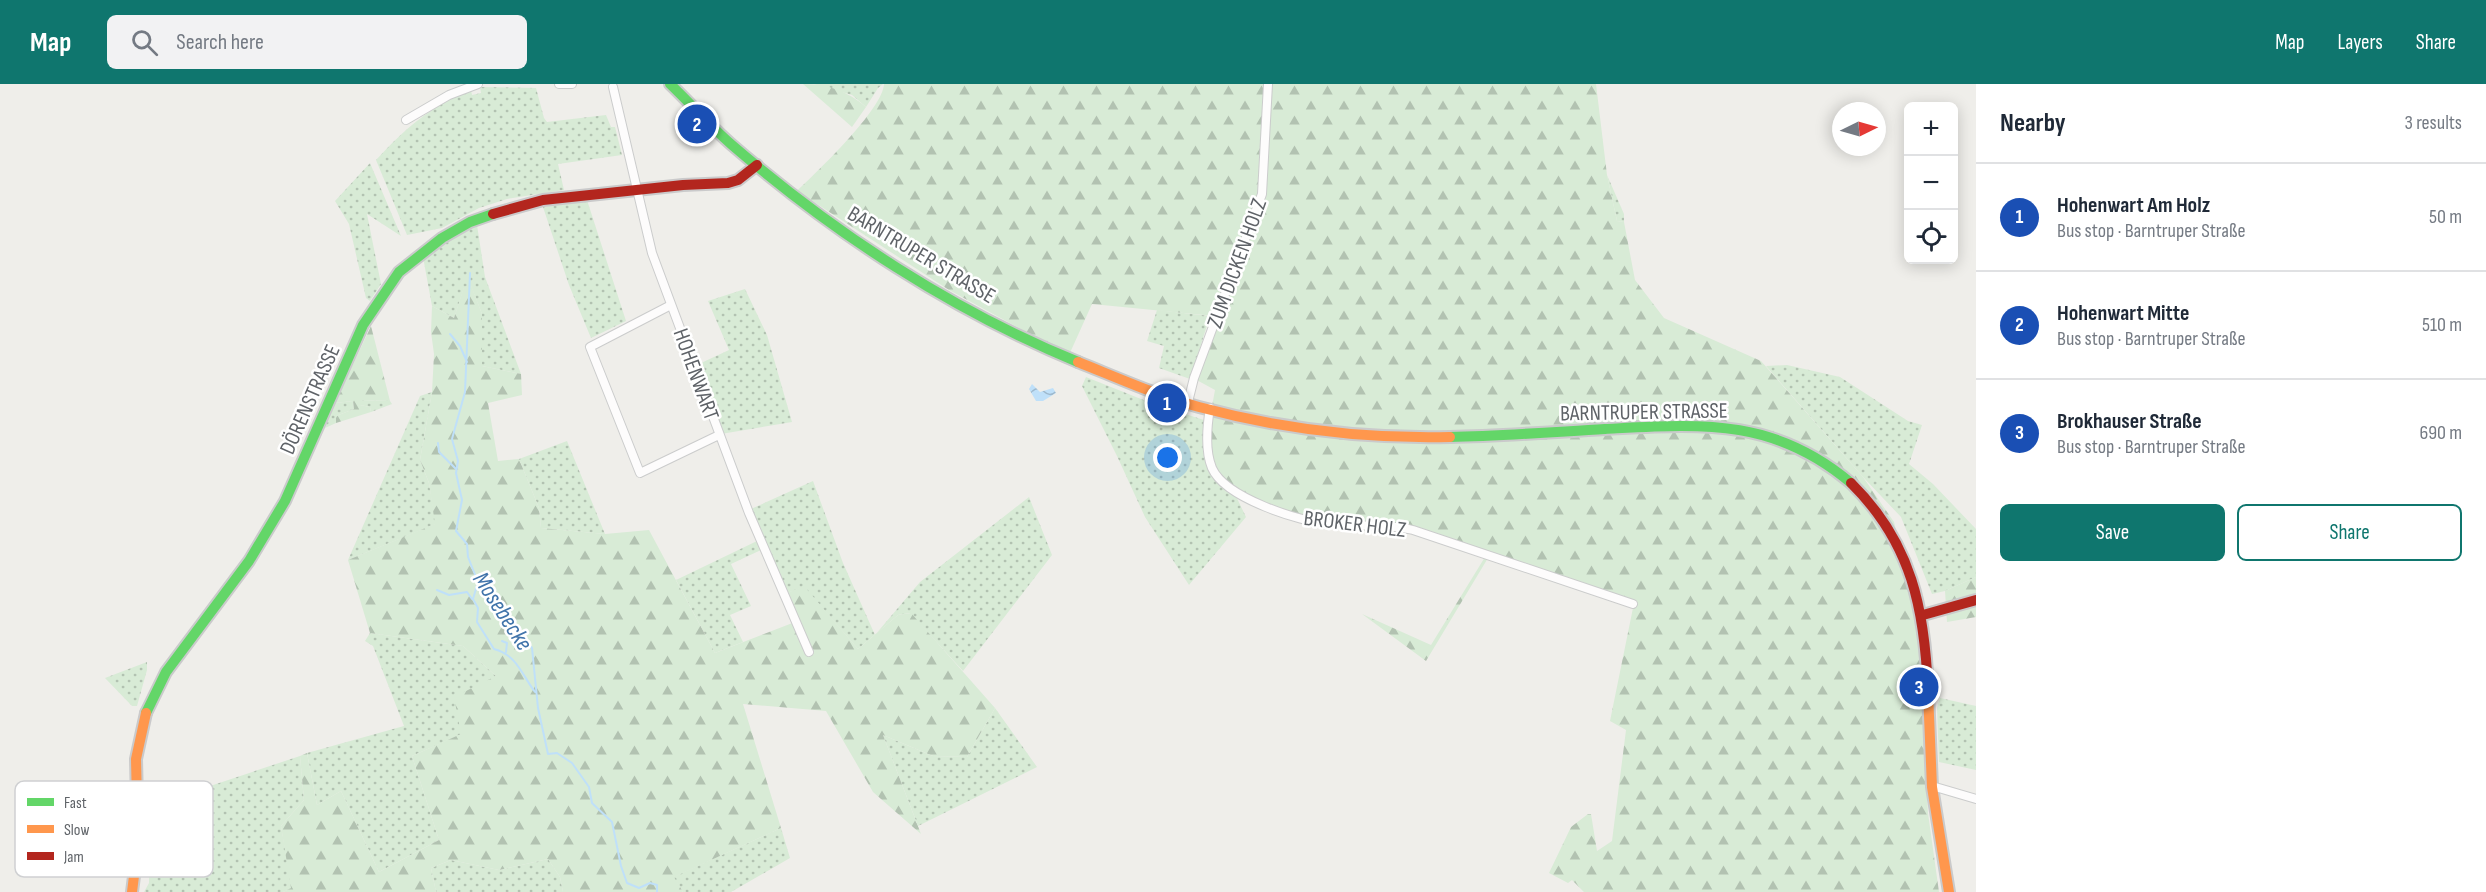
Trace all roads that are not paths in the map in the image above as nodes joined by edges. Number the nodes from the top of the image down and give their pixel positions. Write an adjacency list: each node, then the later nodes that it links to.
1 (478, 84): 7 (street)
2 (559, 84): 3 (street)
3 (572, 84)
4 (670, 84): 8 (main road, BARNTRUPER STRASSE)
5 (1269, 84): 11 (street, ZUM DICKEN HOLZ)
6 (613, 85): 9 (street, HOHENWART)
7 (406, 120)
8 (757, 165): 9 (main road, DÖRENSTRASSE); 11 (main road, BARNTRUPER STRASSE)
9 (637, 189): 10 (street, HOHENWART); 18 (main road, DÖRENSTRASSE)
10 (671, 305): 13 (street, HOHENWART); 13 (street)
11 (1188, 402): 12 (main road, BARNTRUPER STRASSE)
12 (1210, 408): 15 (street, BROKER HOLZ); 16 (main road, BARNTRUPER STRASSE)
13 (719, 435): 17 (street, HOHENWART)
14 (1976, 600): 16 (main road)
15 (1633, 604)
16 (1923, 615): 19 (main road, BARNTRUPER STRASSE)
17 (809, 652)
18 (137, 781)
19 (1932, 786): 20 (street); 23 (main road, BARNTRUPER STRASSE)
20 (1976, 799)
21 (134, 877): 22 (main road, DÖRENSTRASSE)
22 (132, 892)
23 (1949, 892)

